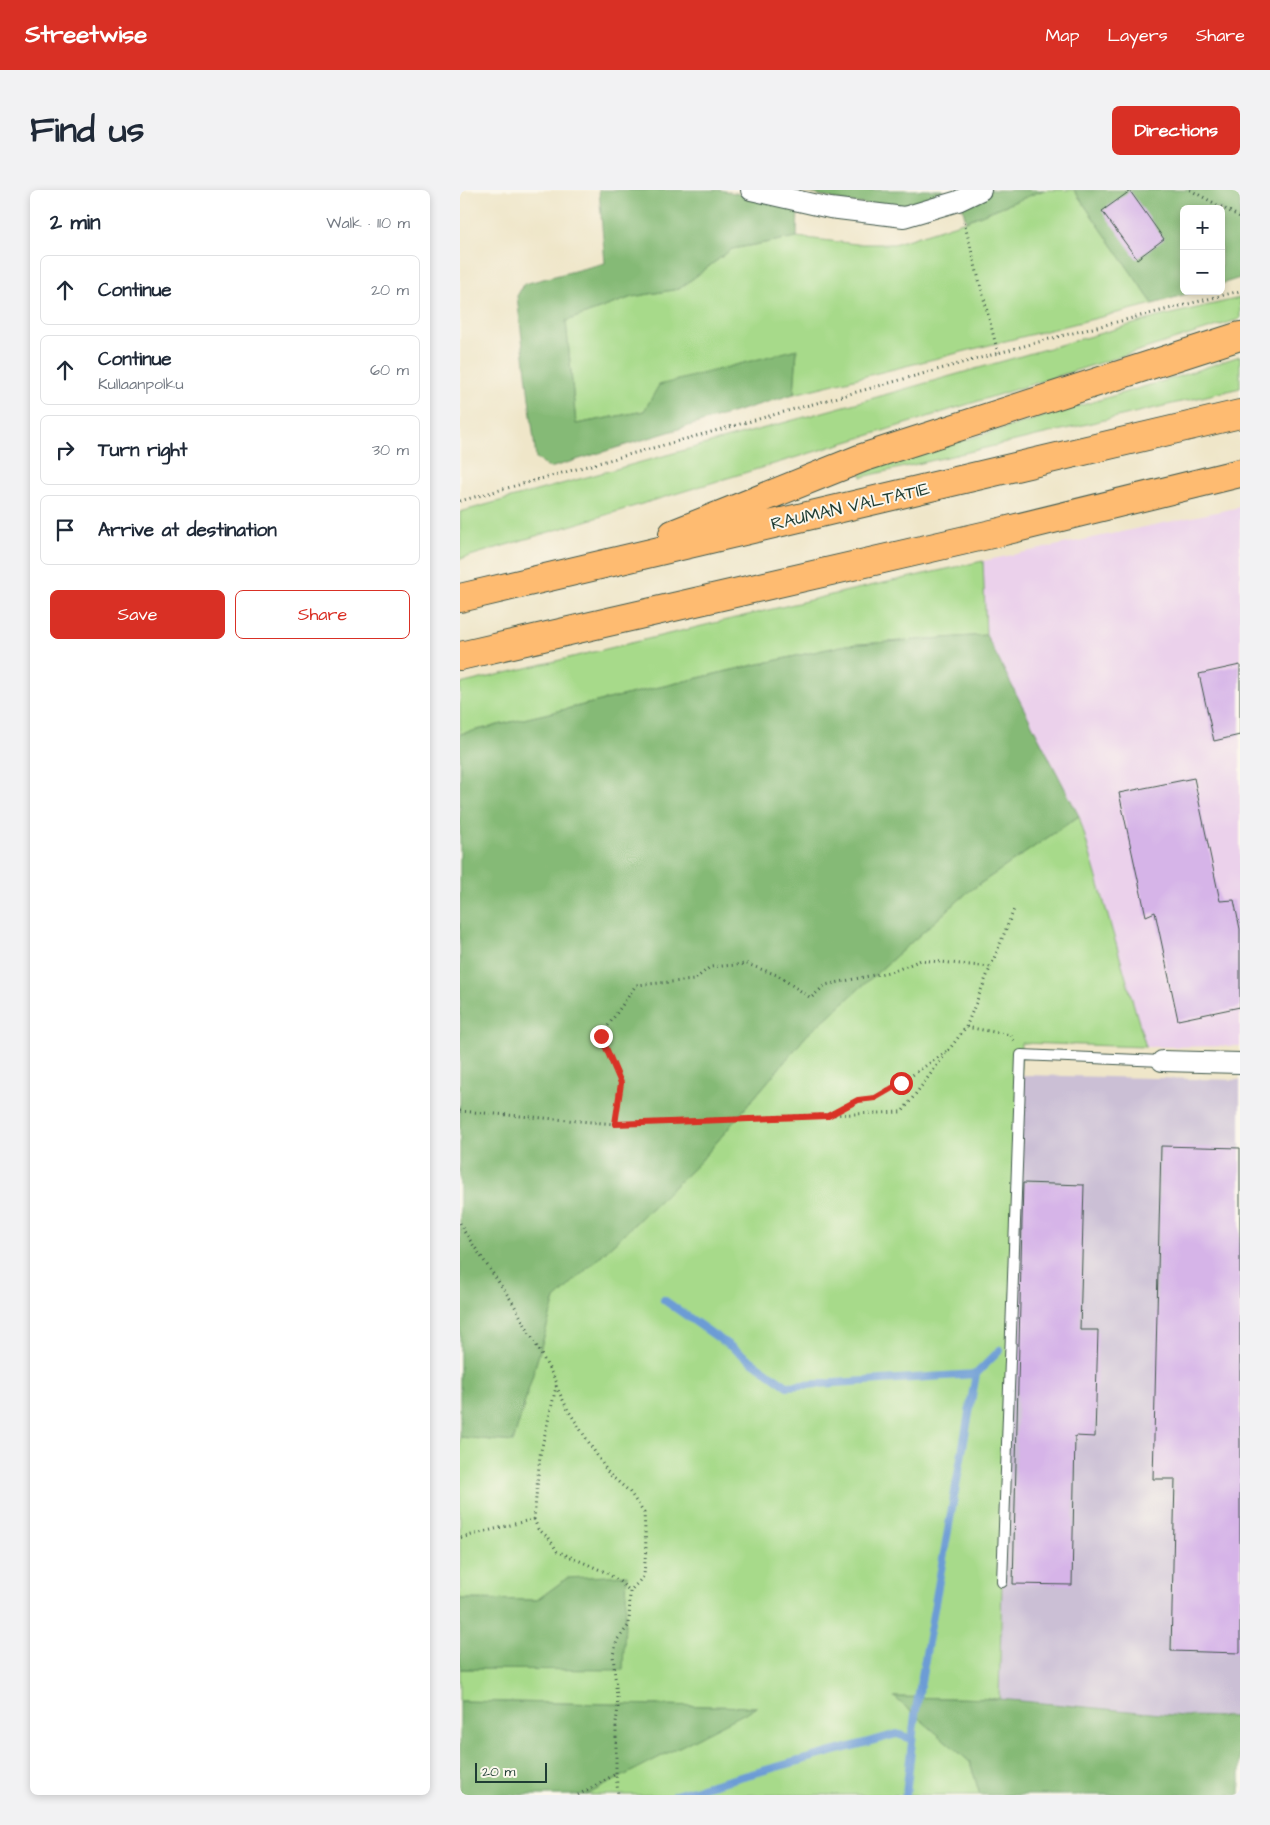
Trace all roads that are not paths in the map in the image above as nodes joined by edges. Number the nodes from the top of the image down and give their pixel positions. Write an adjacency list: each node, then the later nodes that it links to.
1 (750, 190): 2 (street)
2 (980, 190)
3 (1240, 336): 6 (highway)
4 (1240, 414): 6 (highway, RAUMAN VALTATIE)
5 (1240, 474): 8 (highway)
6 (586, 568): 7 (highway, RAUMAN VALTATIE)
7 (460, 598)
8 (460, 656)
9 (1162, 1061): 10 (street); 11 (lane)
10 (1240, 1063)
11 (1002, 1582)

